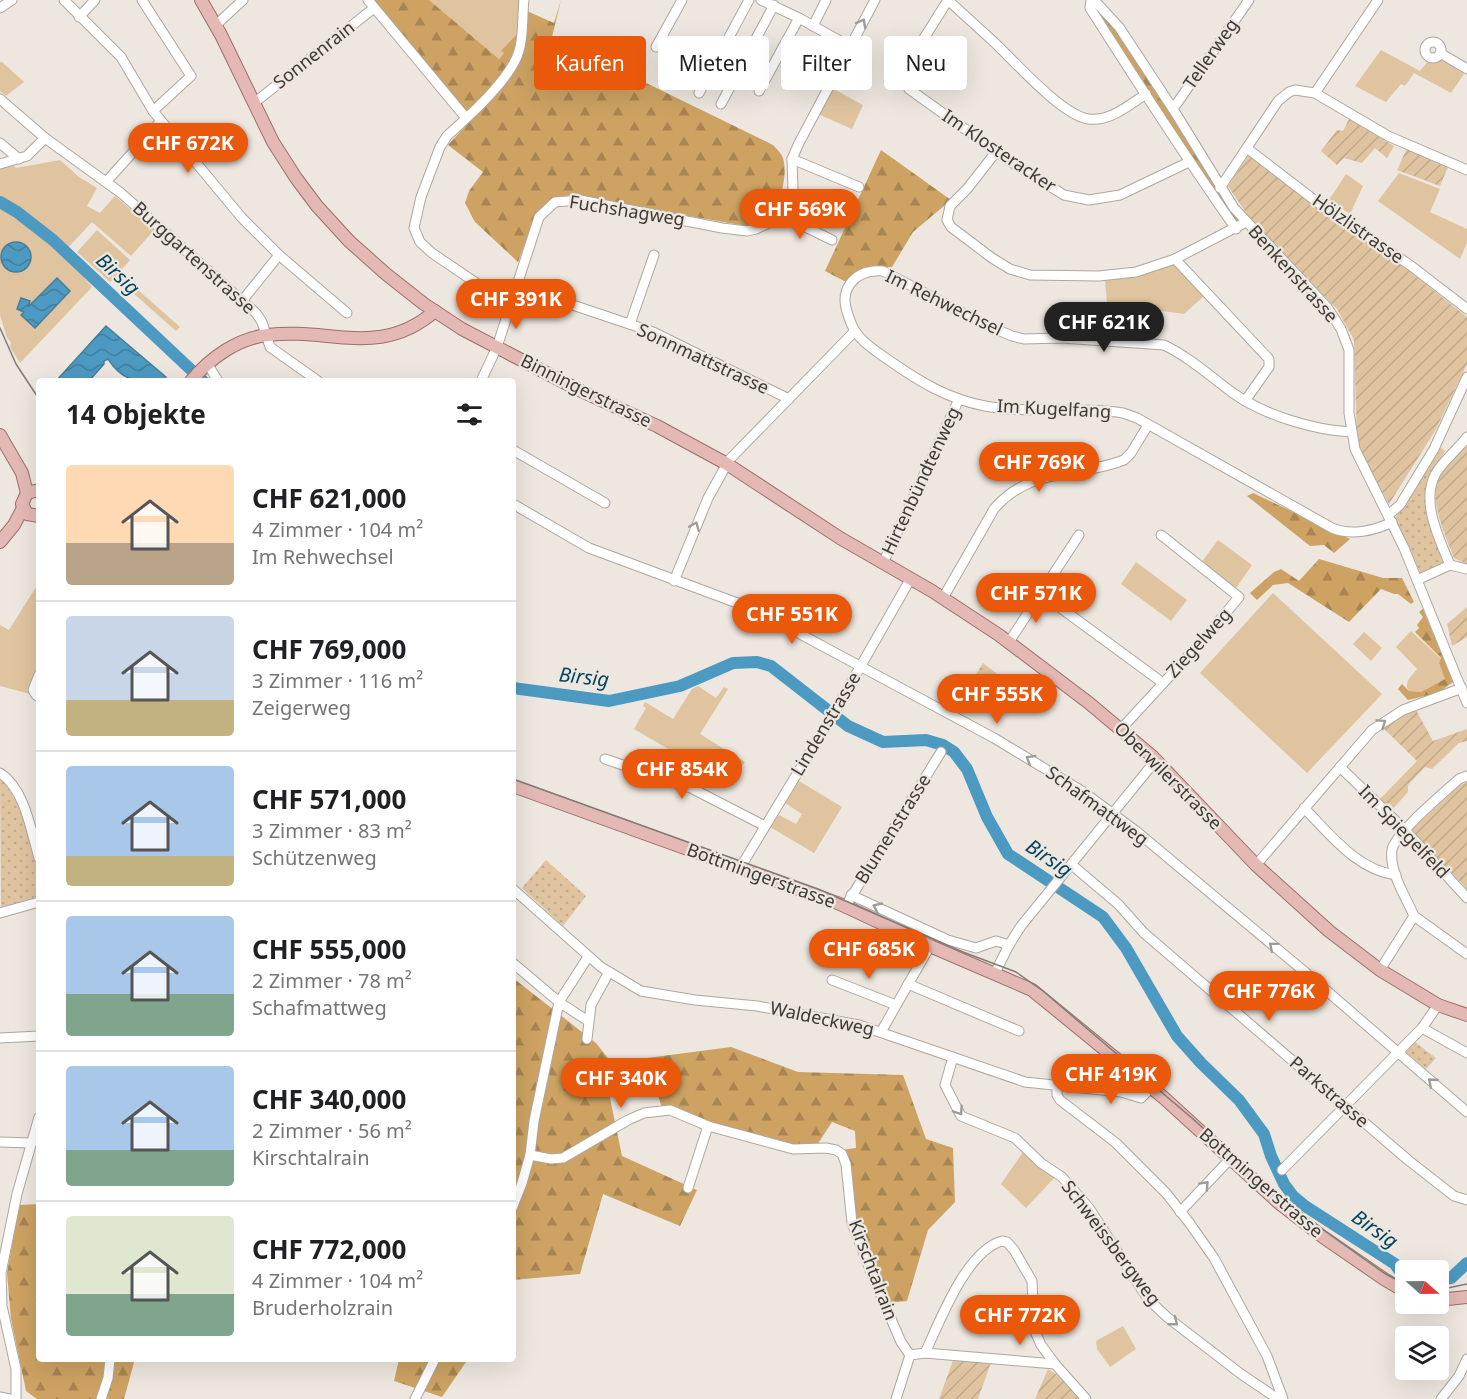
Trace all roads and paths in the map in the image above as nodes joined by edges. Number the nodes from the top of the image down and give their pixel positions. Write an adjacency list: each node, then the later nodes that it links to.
1 (64, 0): 21 (street)
2 (95, 0): 21 (street)
3 (142, 0): 39 (street)
4 (201, 0): 23 (main road, Binningerstrasse)
5 (243, 0): 23 (street)
6 (524, 0): 40 (street)
7 (682, 0): 27 (street)
8 (749, 0): 32 (street)
9 (761, 0): 19 (street)
10 (826, 0): 24 (street)
11 (875, 0): 26 (street, one-way to 11)
12 (948, 0): 34 (street); 45 (street, Im Klosteracker)
13 (1092, 0): 18 (street, Benkenstrasse); 34 (street, Benkenstrasse)
14 (1249, 0): 38 (street, Tellerweg)
15 (1378, 0): 33 (street)
16 (10, 1): 20 (street)
17 (371, 4): 36 (street, Sonnenrain); 40 (street)
18 (1104, 4): 38 (street, Benkenstrasse)
19 (774, 5): 22 (street); 37 (street)
20 (0, 8)
21 (79, 16): 39 (street)
22 (799, 18): 24 (street); 31 (street)
23 (216, 25): 36 (main road, Binningerstrasse)
24 (813, 26): 25 (street)
25 (831, 36)
26 (855, 36)
27 (656, 47)
28 (1440, 54): 29 (street)
29 (1467, 69)
30 (826, 90): 47 (street)
31 (759, 91)
32 (699, 93)
33 (1315, 93): 44 (street); 50 (street)
34 (1146, 94): 48 (street, Benkenstrasse)
35 (0, 99): 42 (street, Burggartenstrasse)
36 (254, 103): 64 (main road, Binningerstrasse)
37 (720, 104)
38 (1173, 109): 53 (street, Benkenstrasse)
39 (153, 111): 41 (street)
40 (466, 118): 62 (street)
41 (161, 122): 51 (street); 58 (street)
42 (45, 138): 46 (street); 51 (street, Burggartenstrasse)
43 (0, 144): 46 (street)
44 (1248, 149): 53 (street); 63 (street, Hölzlistrasse)
45 (996, 152): 48 (street, Im Klosteracker); 60 (street)
46 (19, 159): 49 (street)
47 (792, 159): 52 (street); 54 (street)
48 (1189, 162): 56 (street, Benkenstrasse)
49 (0, 164)
50 (1467, 170)
51 (106, 182): 61 (street, Burggartenstrasse)
52 (859, 187)
53 (1220, 188): 55 (street, Benkenstrasse)
54 (781, 215): 57 (street); 62 (street, Fuchshagweg)
55 (1246, 222): 56 (street); 78 (street, Benkenstrasse)
56 (1236, 229): 60 (street)
57 (832, 240)
58 (279, 255): 61 (street); 65 (street)
59 (654, 255): 66 (street)
60 (1174, 259): 76 (street)
61 (242, 301): 68 (street, Burggartenstrasse)
62 (511, 301): 66 (street, Sonnmattstrasse); 69 (street, Fuchshagweg)
63 (1467, 309)
64 (435, 312): 68 (main road); 69 (main road, Binningerstrasse)
65 (347, 313)
66 (630, 324): 74 (street, Sonnmattstrasse)
67 (854, 332): 74 (street); 75 (street, Im Kugelfang); 76 (street, Im Rehwechsel)
68 (267, 335): 70 (main road); 72 (street, Burggartenstrasse)
69 (497, 347): 73 (street, Fuchshagweg); 82 (main road, Binningerstrasse)
70 (198, 373)
71 (1467, 376): 88 (street)
72 (314, 378)
73 (482, 378)
74 (789, 399): 83 (street)
75 (959, 399): 77 (street, Im Kugelfang); 92 (street, Hirtenbündtenweg)
76 (1245, 401): 78 (street, Im Rehwechsel)
77 (1148, 425): 88 (street, Im Kugelfang); 99 (street)
78 (1351, 432): 88 (street, Benkenstrasse)
79 (0, 435): 84 (main road)
80 (1467, 437): 93 (street)
81 (516, 452): 85 (street)
82 (706, 452): 83 (main road, Oberwilerstrasse)
83 (727, 464): 92 (main road, Oberwilerstrasse); 97 (street, one-way to 83)
84 (34, 491): 87 (main road)
85 (605, 503)
86 (516, 506): 97 (street, Schafmattweg)
87 (33, 515): 91 (main road)
88 (1390, 519): 96 (street, Benkenstrasse)
89 (1079, 535): 98 (street)
90 (1161, 535): 102 (street, Ziegelweg)
91 (0, 542)
92 (883, 563): 95 (main road, Oberwilerstrasse)
93 (1450, 565): 94 (street); 96 (street)
94 (1467, 569)
95 (911, 578): 99 (main road, Oberwilerstrasse); 101 (street, Lindenstrasse)
96 (1417, 580): 103 (street, Benkenstrasse)
97 (674, 581): 101 (street, Schafmattweg)
98 (1040, 592): 100 (street); 102 (street, Ziegelweg)
99 (943, 598): 100 (main road, Oberwilerstrasse)
100 (1009, 642): 105 (main road, Oberwilerstrasse)
101 (860, 666): 114 (street, Schafmattweg, one-way to 101); 115 (street, Lindenstrasse)
102 (1163, 683): 105 (street, Ziegelweg)
103 (1462, 688): 104 (street, Benkenstrasse); 109 (street, one-way to 103)
104 (1467, 703)
105 (1121, 729): 108 (main road, Oberwilerstrasse)
106 (941, 752): 124 (street, Blumenstrasse)
107 (605, 759): 115 (street)
108 (1156, 760): 114 (street); 119 (main road, Oberwilerstrasse)
109 (1341, 766): 113 (street); 116 (street, Im Spiegelfeld)
110 (0, 773): 117 (street)
111 (1467, 776): 116 (street)
112 (516, 787): 120 (main road, Bottmingerstrasse)
113 (1304, 808): 119 (street); 121 (street)
114 (1114, 814): 118 (street); 149 (street, Schafmattweg, one-way to 114)
115 (765, 826): 120 (street, Lindenstrasse)
116 (1405, 830): 121 (street); 123 (street, Im Spiegelfeld)
117 (36, 848)
118 (1071, 865): 128 (street); 154 (street, Parkstrasse)
119 (1256, 865): 133 (main road, Oberwilerstrasse)
120 (740, 868): 124 (main road, Bottmingerstrasse)
121 (1396, 875): 127 (street)
122 (516, 892): 131 (street, Waldeckweg)
123 (1467, 898)
124 (848, 901): 128 (street, Bottmingerstrasse, one-way to 124); 129 (main road, Bottmingerstrasse)
125 (36, 904): 126 (street)
126 (0, 914)
127 (1414, 916): 130 (street); 133 (street)
128 (1009, 945): 135 (street)
129 (930, 946): 135 (main road, Bottmingerstrasse); 137 (street)
130 (1467, 954)
131 (588, 957): 134 (street, Waldeckweg); 138 (street)
132 (516, 966): 138 (street)
133 (1380, 970): 140 (main road, Oberwilerstrasse)
134 (609, 972): 142 (street); 145 (street, Waldeckweg)
135 (995, 973): 153 (main road, Bottmingerstrasse)
136 (832, 980): 139 (street)
137 (908, 984): 139 (street); 144 (street)
138 (559, 1002): 142 (street); 160 (street)
139 (896, 1005): 145 (street)
140 (1438, 1005): 141 (main road, Oberwilerstrasse); 143 (street)
141 (1467, 1015)
142 (588, 1022): 148 (street)
143 (1422, 1028): 149 (street); 150 (street)
144 (1019, 1031)
145 (881, 1032): 151 (street, Waldeckweg)
146 (36, 1036): 147 (street)
147 (0, 1038)
148 (587, 1039)
149 (1398, 1052): 154 (street); 155 (street, Schafmattweg, one-way to 149)
150 (1467, 1053)
151 (953, 1057): 152 (street, Waldeckweg); 185 (street, Schweissbergweg, one-way to 185)
152 (1057, 1086): 153 (street, Waldeckweg); 166 (street)
153 (1151, 1088): 161 (main road, Bottmingerstrasse)
154 (1345, 1105): 162 (street); 165 (street, Parkstrasse)
155 (1467, 1112)
156 (708, 1126): 160 (street, Kirschtalrain); 163 (street); 172 (street, Kirschtalrain)
157 (36, 1128): 159 (street)
158 (0, 1142): 159 (street)
159 (32, 1143): 167 (street)
160 (530, 1155): 164 (street)
161 (1231, 1158): 166 (street, one-way to 161); 168 (main road, Bottmingerstrasse)
162 (1282, 1170)
163 (688, 1188)
164 (516, 1198)
165 (1467, 1200)
166 (1180, 1212): 186 (street)
167 (4, 1240): 180 (street)
168 (1395, 1286)
169 (1467, 1298): 170 (main road)
170 (1449, 1299)
171 (925, 1353): 172 (street); 176 (street); 176 (street)
172 (910, 1355): 183 (street)
173 (1467, 1359): 177 (street)
174 (110, 1362): 181 (street)
175 (434, 1362): 182 (street)
176 (1055, 1364): 184 (street)
177 (1464, 1374): 187 (street)
178 (0, 1397): 179 (street)
179 (10, 1399)
180 (16, 1399)
181 (101, 1399)
182 (416, 1399)
183 (896, 1399)
184 (1086, 1399)
185 (1278, 1399)
186 (1283, 1399)
187 (1441, 1399)

